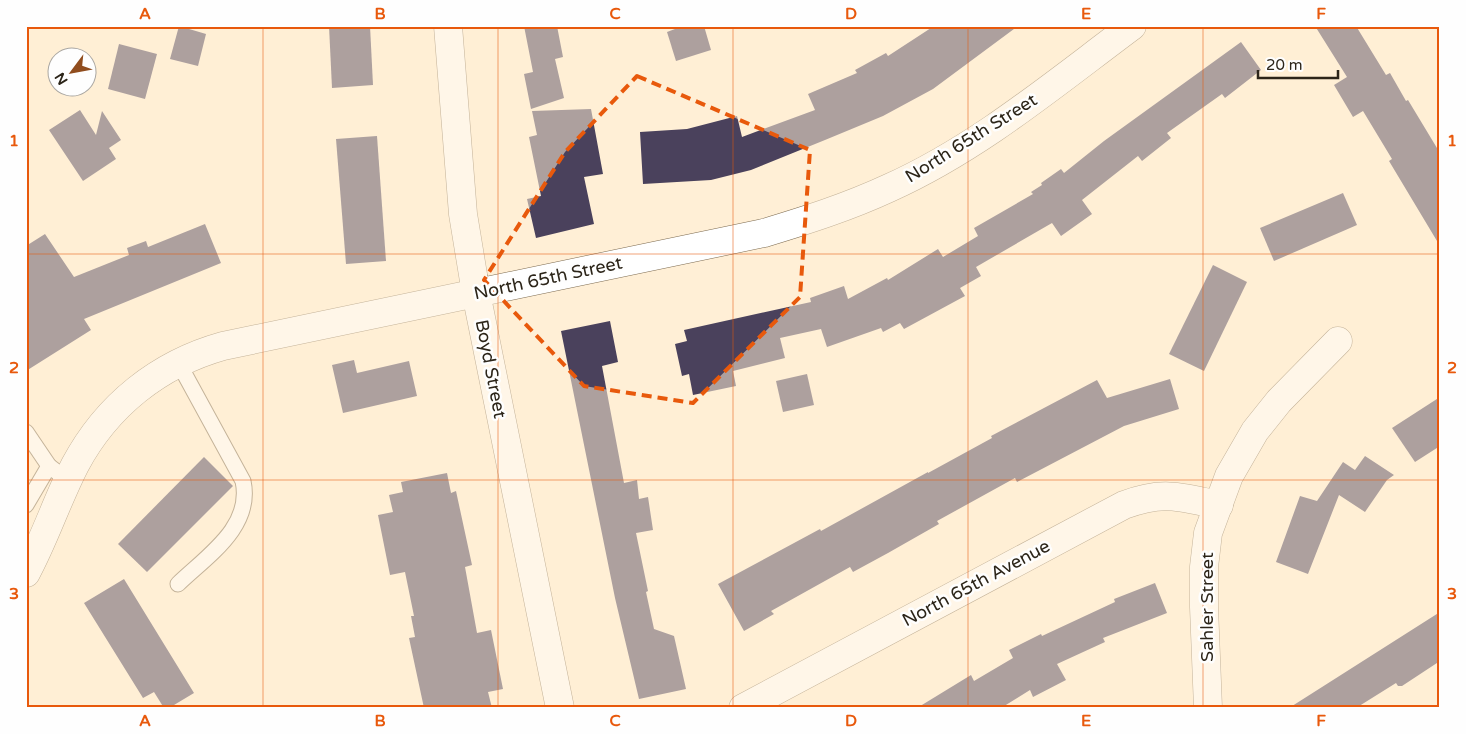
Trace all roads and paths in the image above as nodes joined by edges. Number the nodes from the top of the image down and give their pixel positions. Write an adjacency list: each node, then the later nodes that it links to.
1 (448, 26): 3 (street, Boyd Street)
2 (1132, 26): 3 (street, North 65th Street)
3 (476, 293): 5 (street, North 65th Street); 12 (street, Boyd Street)
4 (1338, 340): 8 (street, Sahler Street)
5 (178, 362): 7 (street, North 65th Street); 11 (lane)
6 (26, 432): 7 (lane)
7 (59, 473): 9 (lane); 10 (street, North 65th Street)
8 (1219, 505): 13 (street, North 65th Avenue); 14 (street, Sahler Street)
9 (26, 506)
10 (26, 573)
11 (178, 584)
12 (560, 708)
13 (743, 708)
14 (1208, 708)

